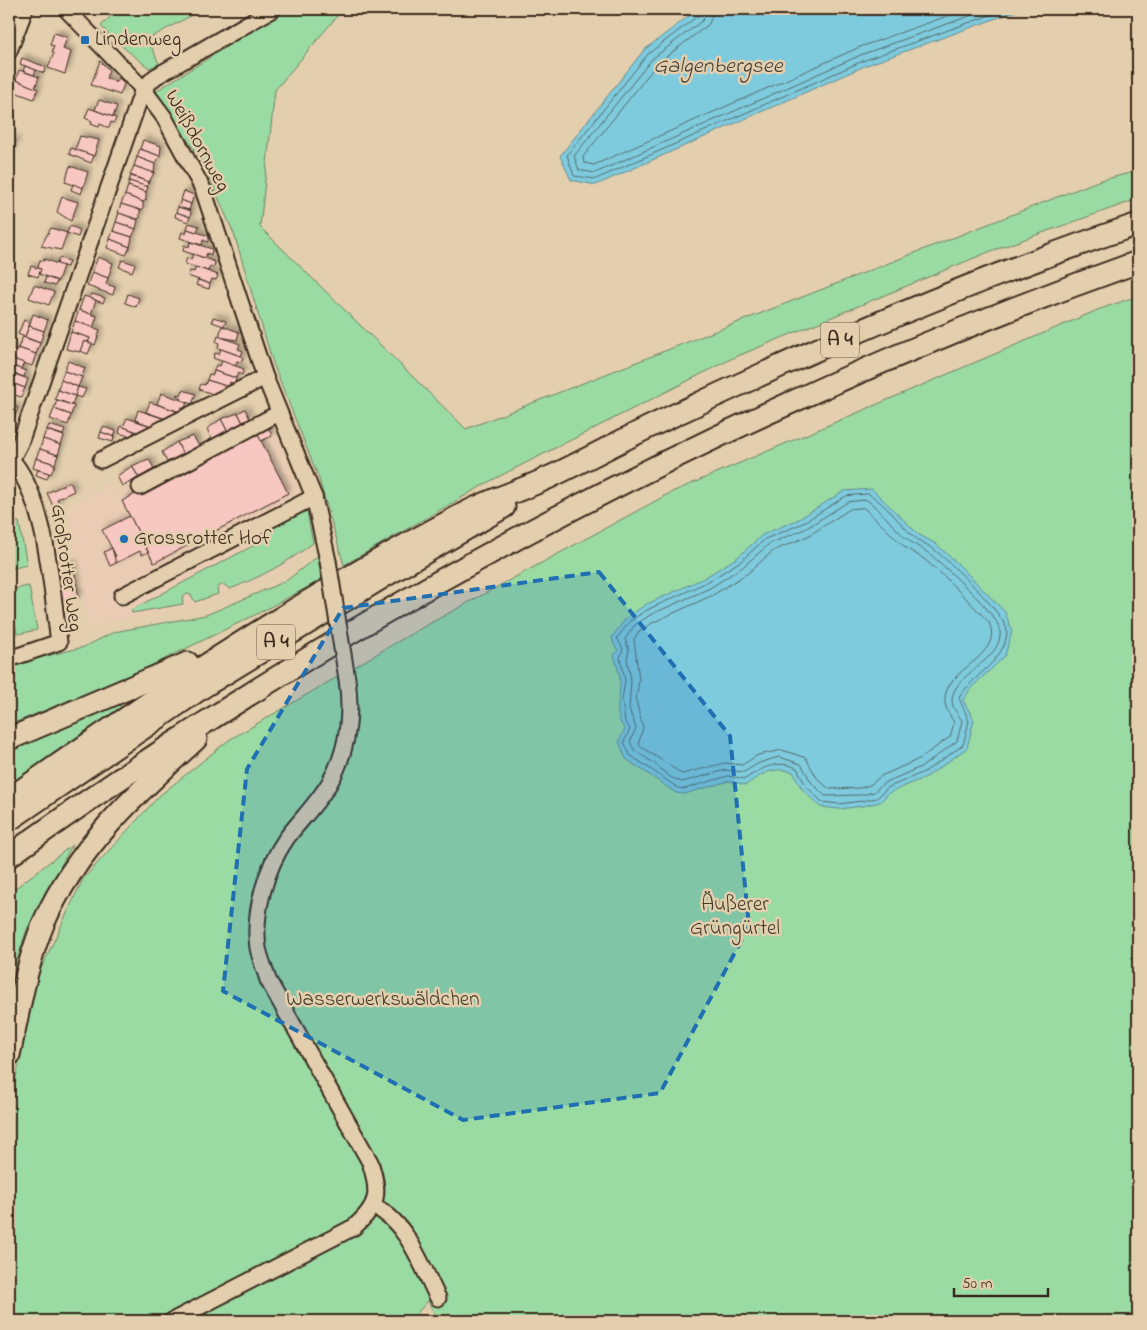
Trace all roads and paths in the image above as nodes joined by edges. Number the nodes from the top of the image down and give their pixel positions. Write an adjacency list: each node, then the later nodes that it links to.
1 (25, 9): 4 (street)
2 (66, 9): 5 (street, Weißdornweg)
3 (273, 9): 5 (street)
4 (9, 51)
5 (143, 89): 8 (street, Weißdornweg); 10 (street)
6 (1138, 224): 12 (highway, A 4)
7 (1138, 262): 18 (highway, A 4)
8 (265, 377): 9 (street, Weißdornweg); 11 (street)
9 (280, 414): 13 (street); 14 (street, Weißdornweg)
10 (10, 460): 17 (street, Großrotter Weg)
11 (101, 460)
12 (550, 477): 16 (highway); 21 (highway, A 4)
13 (140, 487)
14 (314, 497): 15 (street); 24 (street, Weißdornweg, bridge)
15 (122, 596)
16 (252, 635): 19 (highway); 20 (highway)
17 (9, 659)
18 (245, 695): 22 (highway, A 4); 23 (highway)
19 (9, 739)
20 (9, 799)
21 (9, 820)
22 (9, 856)
23 (9, 1054)
24 (373, 1206): 25 (street); 26 (street)
25 (438, 1298)
26 (172, 1321)

